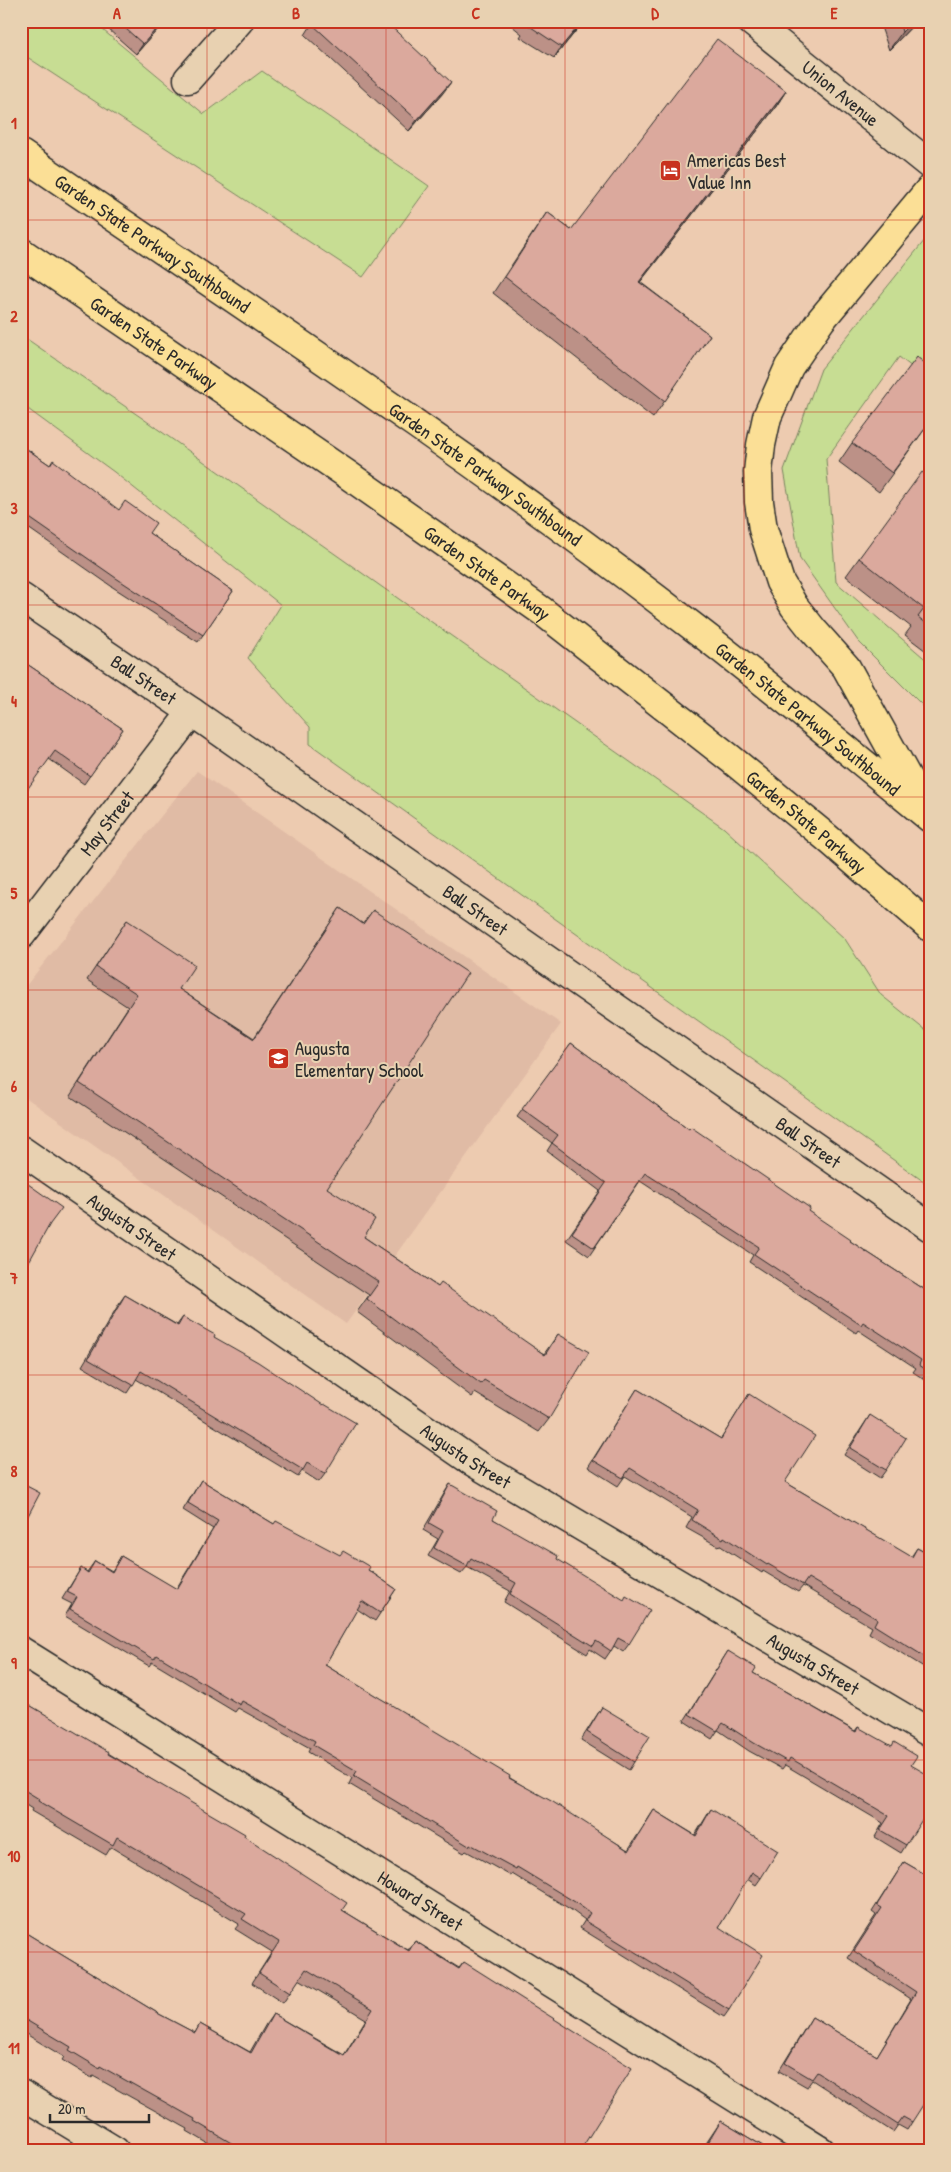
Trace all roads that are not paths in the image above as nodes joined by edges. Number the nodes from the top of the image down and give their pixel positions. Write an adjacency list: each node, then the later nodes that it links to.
1 (239, 21): 3 (street)
2 (751, 21): 5 (street, Union Avenue)
3 (188, 79)
4 (21, 154): 10 (highway, Garden State Parkway Southbound)
5 (930, 165)
6 (930, 189): 10 (highway)
7 (21, 252): 11 (highway, Garden State Parkway)
8 (21, 597): 9 (street, Ball Street)
9 (192, 712): 12 (street, May Street); 14 (street, Ball Street)
10 (930, 818)
11 (930, 927)
12 (21, 935)
13 (21, 1150): 16 (street, Augusta Street)
14 (930, 1227)
15 (21, 1650): 19 (street, Howard Street)
16 (930, 1733)
17 (21, 2094): 18 (street)
18 (115, 2151)
19 (821, 2151)

